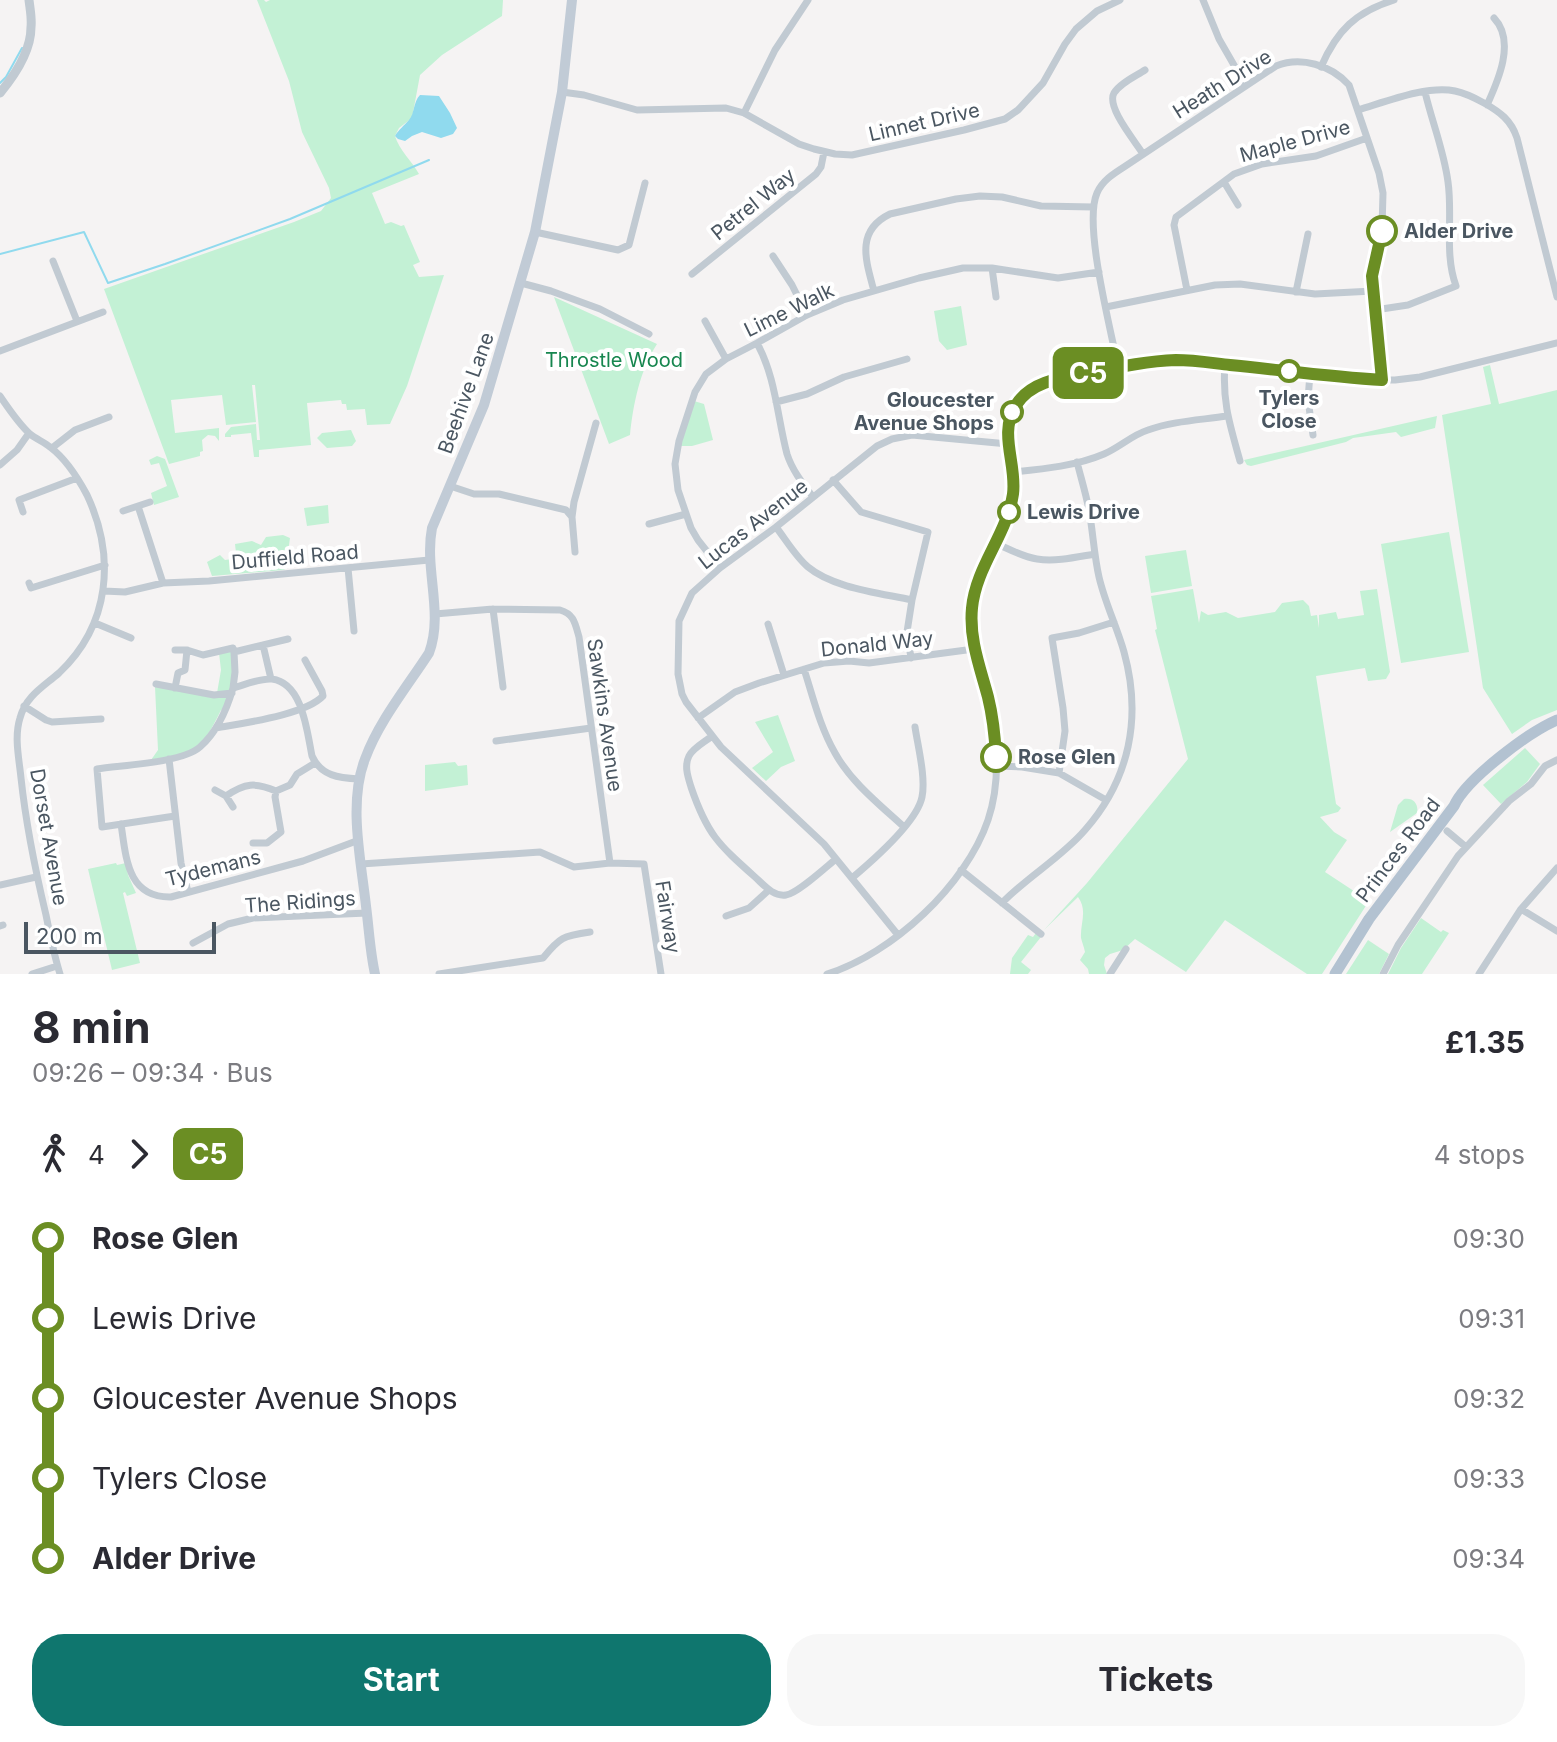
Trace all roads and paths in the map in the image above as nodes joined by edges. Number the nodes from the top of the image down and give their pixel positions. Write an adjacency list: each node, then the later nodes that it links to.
1 (29, 0): 13 (street)
2 (572, 0): 11 (main road, Beehive Lane)
3 (808, 0): 16 (street)
4 (1120, 0): 18 (street, Linnet Drive)
5 (1203, 0): 10 (street)
6 (1394, 0): 8 (street)
7 (1494, 18): 14 (street)
8 (1321, 67): 10 (street, Heath Drive); 15 (street)
9 (1145, 70): 19 (street)
10 (1246, 86): 19 (street, Heath Drive)
11 (562, 92): 16 (street); 24 (main road, Beehive Lane)
12 (1425, 92): 14 (street); 15 (street); 39 (street)
13 (0, 93)
14 (1487, 105): 37 (street)
15 (1358, 110): 17 (street)
16 (744, 113): 18 (street)
17 (1367, 138): 20 (street, Maple Drive); 34 (street)
18 (824, 152): 30 (street, Petrel Way)
19 (1143, 154): 23 (street, Heath Drive)
20 (1224, 182): 22 (street); 32 (street, Maple Drive)
21 (645, 183): 24 (street)
22 (1238, 205)
23 (1093, 207): 29 (street); 33 (street)
24 (535, 232): 31 (main road, Beehive Lane)
25 (1308, 234): 35 (street)
26 (773, 256): 41 (street)
27 (53, 261): 42 (street)
28 (992, 268): 29 (street, Lime Walk); 33 (street, Lime Walk); 36 (street)
29 (1099, 272): 38 (street)
30 (692, 274)
31 (521, 283): 44 (street); 69 (main road, Beehive Lane)
32 (1187, 290): 35 (street); 38 (street)
33 (874, 291): 41 (street, Lime Walk)
34 (1373, 291): 35 (street); 39 (street)
35 (1296, 292)
36 (996, 297)
37 (1557, 297)
38 (1106, 307): 51 (street)
39 (1375, 310): 53 (street)
40 (103, 312): 42 (street)
41 (807, 315): 45 (street, Lime Walk)
42 (77, 321): 47 (street)
43 (705, 321): 48 (street)
44 (649, 334)
45 (757, 343): 48 (street, Lime Walk); 55 (street)
46 (1557, 343): 53 (street)
47 (1, 347)
48 (726, 359): 75 (street, Lime Walk)
49 (907, 359): 55 (street)
50 (1225, 364): 51 (street); 52 (street); 56 (street)
51 (1118, 367): 61 (street)
52 (1310, 373): 53 (street); 60 (street)
53 (1382, 380)
54 (0, 396): 59 (street)
55 (776, 402): 70 (street)
56 (1227, 416): 63 (street); 64 (street)
57 (109, 417): 62 (street)
58 (596, 423): 76 (street)
59 (29, 433): 62 (street); 65 (street)
60 (1313, 435)
61 (1008, 444): 66 (street); 68 (street, Lucas Avenue)
62 (52, 448): 67 (street)
63 (1240, 461)
64 (1077, 462): 66 (street); 81 (street)
65 (0, 465)
66 (1013, 472): 79 (street)
67 (77, 478): 74 (street); 83 (street)
68 (833, 480): 70 (street, Lucas Avenue); 89 (street)
69 (450, 486): 76 (street); 82 (main road, Beehive Lane)
70 (813, 497): 78 (street, Lucas Avenue)
71 (150, 502): 72 (street)
72 (138, 506): 73 (street); 86 (street)
73 (123, 511)
74 (23, 512)
75 (686, 514): 77 (street); 85 (street, Lime Walk)
76 (572, 517): 80 (street)
77 (649, 524)
78 (776, 527): 85 (street, Lucas Avenue); 89 (street)
79 (995, 543): 81 (street); 99 (street)
80 (575, 552)
81 (1095, 554): 92 (street)
82 (429, 560): 84 (street, Duffield Road); 91 (main road, Beehive Lane)
83 (105, 565): 87 (street); 88 (street)
84 (348, 568): 86 (street, Duffield Road); 95 (street)
85 (720, 568): 114 (street, Lucas Avenue)
86 (163, 583): 88 (street, Duffield Road)
87 (31, 588)
88 (104, 591): 93 (street)
89 (912, 600): 103 (street)
90 (493, 609): 91 (street, Sawkins Avenue); 109 (street); 119 (street, Sawkins Avenue)
91 (435, 614): 127 (main road, Beehive Lane)
92 (1114, 622): 126 (street); 131 (street)
93 (95, 623): 96 (street); 112 (street)
94 (768, 624): 106 (street)
95 (354, 631)
96 (131, 638)
97 (288, 639): 98 (street)
98 (263, 645): 102 (street); 107 (street)
99 (974, 649): 103 (street, Donald Way); 125 (street)
100 (175, 650): 101 (street)
101 (187, 650): 102 (street); 110 (street)
102 (234, 652): 111 (street)
103 (911, 658): 105 (street, Donald Way)
104 (305, 660): 113 (street)
105 (804, 669): 106 (street, Donald Way); 135 (street)
106 (784, 675): 114 (street, Donald Way)
107 (271, 679): 111 (street); 113 (street)
108 (156, 684): 110 (street)
109 (503, 687)
110 (175, 688): 111 (street)
111 (232, 690): 118 (street)
112 (24, 706): 115 (street); 147 (street, Dorset Avenue)
113 (301, 709): 118 (street); 124 (street)
114 (698, 718): 120 (street, Lucas Avenue)
115 (101, 719)
116 (1557, 720): 169 (main road, Princes Road)
117 (915, 727): 135 (street)
118 (216, 728): 122 (street)
119 (591, 728): 121 (street); 143 (street, Sawkins Avenue)
120 (712, 736): 142 (street, Lucas Avenue); 150 (street)
121 (496, 741)
122 (169, 759): 133 (street); 134 (street)
123 (1557, 760): 141 (street)
124 (315, 763): 127 (street); 129 (street)
125 (997, 766): 126 (street); 146 (street)
126 (1059, 773): 131 (street)
127 (359, 779): 139 (main road, Beehive Lane)
128 (215, 790): 130 (street)
129 (276, 791): 130 (street); 137 (street)
130 (226, 796): 132 (street)
131 (1106, 800): 152 (street)
132 (233, 807)
133 (175, 816): 134 (street); 151 (street)
134 (121, 824): 151 (street, Tydemans)
135 (904, 827): 148 (street)
136 (1447, 831): 141 (street)
137 (281, 832): 138 (street); 140 (street)
138 (291, 836)
139 (359, 840): 144 (main road, Beehive Lane); 151 (street, Tydemans)
140 (253, 843)
141 (1466, 847): 170 (street)
142 (836, 859): 148 (street, Lucas Avenue); 150 (street)
143 (610, 863): 144 (street); 166 (street, Fairway)
144 (361, 864): 154 (main road, Beehive Lane)
145 (1557, 868): 153 (street)
146 (961, 870): 152 (street); 159 (street)
147 (36, 877): 149 (street); 162 (street, Dorset Avenue)
148 (852, 878): 159 (street, Lucas Avenue)
149 (0, 885)
150 (769, 890): 155 (street)
151 (188, 892)
152 (1002, 903): 158 (street)
153 (1521, 909): 156 (street); 171 (street)
154 (367, 913): 160 (street, The Ridings); 164 (main road, Beehive Lane)
155 (726, 916)
156 (1557, 931)
157 (590, 932): 165 (street)
158 (1041, 934)
159 (898, 935): 167 (street)
160 (193, 943)
161 (1126, 949): 168 (street)
162 (59, 970): 163 (street)
163 (32, 974)
164 (375, 974)
165 (439, 974)
166 (661, 974)
167 (827, 974)
168 (1110, 974)
169 (1335, 974)
170 (1383, 974)
171 (1479, 974)

